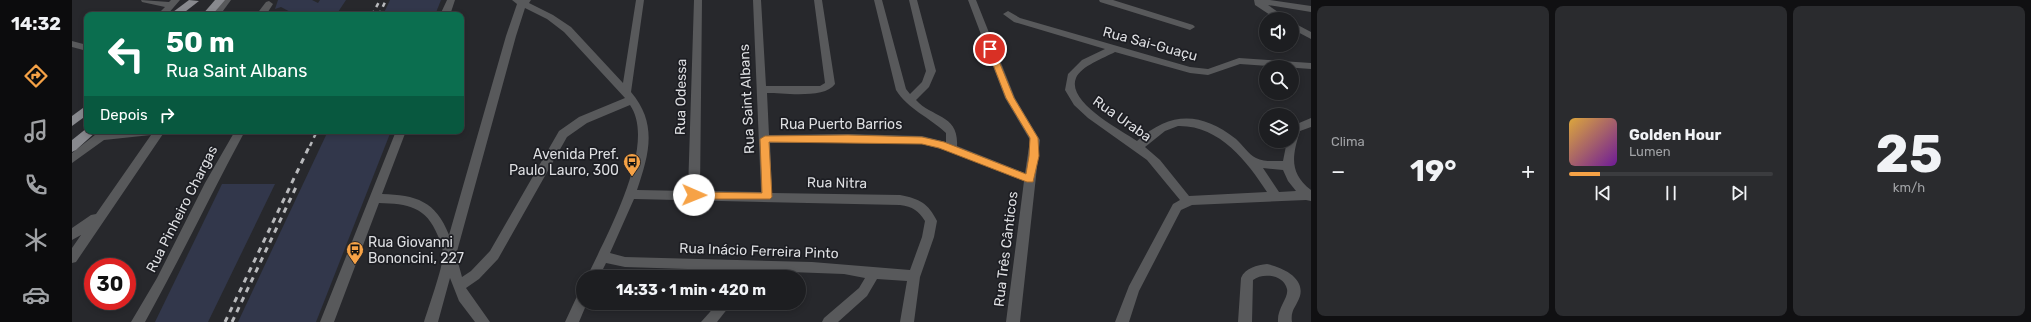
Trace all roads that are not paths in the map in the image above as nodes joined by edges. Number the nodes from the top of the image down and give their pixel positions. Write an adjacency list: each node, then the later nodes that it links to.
1 (145, 0): 18 (street)
2 (194, 0): 18 (main road); 20 (main road)
3 (220, 0): 21 (main road)
4 (227, 0): 22 (street)
5 (451, 0): 24 (street)
6 (640, 0): 35 (street)
7 (698, 0): 56 (street, Rua Odessa)
8 (757, 0): 34 (street, Rua Saint Albans)
9 (818, 0): 34 (street)
10 (878, 0): 36 (street)
11 (914, 0): 36 (street)
12 (972, 0): 54 (street, Rua Três Cânticos)
13 (1103, 0): 27 (street)
14 (1253, 0): 25 (street)
15 (1258, 0): 19 (street)
16 (522, 1): 35 (street); 64 (street)
17 (269, 4): 23 (street)
18 (174, 7)
19 (1311, 9)
20 (184, 12)
21 (210, 12)
22 (217, 12)
23 (263, 12)
24 (446, 12)
25 (1271, 12)
26 (1008, 14): 32 (street, Rua Sai-Guaçu)
27 (1190, 27)
28 (1299, 29): 29 (street)
29 (1311, 36)
30 (72, 44): 31 (street)
31 (84, 47)
32 (1114, 49): 33 (street, Rua Sai-Guaçu); 48 (street, Rua Uraba)
33 (1311, 66)
34 (761, 89): 46 (street, Rua Saint Albans)
35 (629, 97): 55 (street); 72 (street)
36 (908, 100): 49 (street)
37 (84, 112): 38 (main road)
38 (72, 122)
39 (1311, 122): 40 (street)
40 (1299, 128)
41 (98, 134): 47 (main road)
42 (99, 134): 51 (street)
43 (158, 134): 62 (street)
44 (238, 134): 75 (street, Rua Pinheiro Chargas)
45 (400, 134): 60 (street)
46 (765, 139): 49 (street, Rua Puerto Barrios); 59 (street, Rua Saint Albans)
47 (72, 147)
48 (1138, 147): 52 (street); 61 (street, Rua Uraba)
49 (950, 148): 54 (street, Rua Puerto Barrios)
50 (1291, 148): 53 (street)
51 (72, 159)
52 (1253, 162): 53 (street); 57 (street)
53 (1287, 166): 58 (street)
54 (1030, 179): 83 (street, Rua Três Cânticos)
55 (630, 194): 56 (street, Rua Nitra); 66 (street)
56 (694, 195): 59 (street, Rua Nitra)
57 (1276, 196): 58 (street); 61 (street)
58 (1310, 196)
59 (767, 197): 71 (street, Rua Nitra)
60 (374, 198): 64 (street); 76 (street)
61 (1187, 201): 84 (street)
62 (102, 213): 63 (street); 65 (street)
63 (72, 235)
64 (450, 255): 72 (street); 77 (street)
65 (72, 258)
66 (602, 258): 67 (street, Rua Inácio Ferreira Pinto); 68 (street)
67 (761, 266): 69 (street); 70 (street, Rua Inácio Ferreira Pinto)
68 (596, 270)
69 (757, 270)
70 (874, 274): 71 (street, Rua Inácio Ferreira Pinto); 81 (street)
71 (914, 277): 82 (street, Rua Nitra)
72 (459, 286): 78 (street)
73 (578, 310): 79 (street)
74 (719, 310): 80 (street)
75 (138, 322)
76 (327, 322)
77 (431, 322)
78 (483, 322)
79 (572, 322)
80 (708, 322)
81 (828, 322)
82 (907, 322)
83 (1013, 322)
84 (1122, 322)
85 (1245, 322): 86 (street)
86 (1285, 322)

